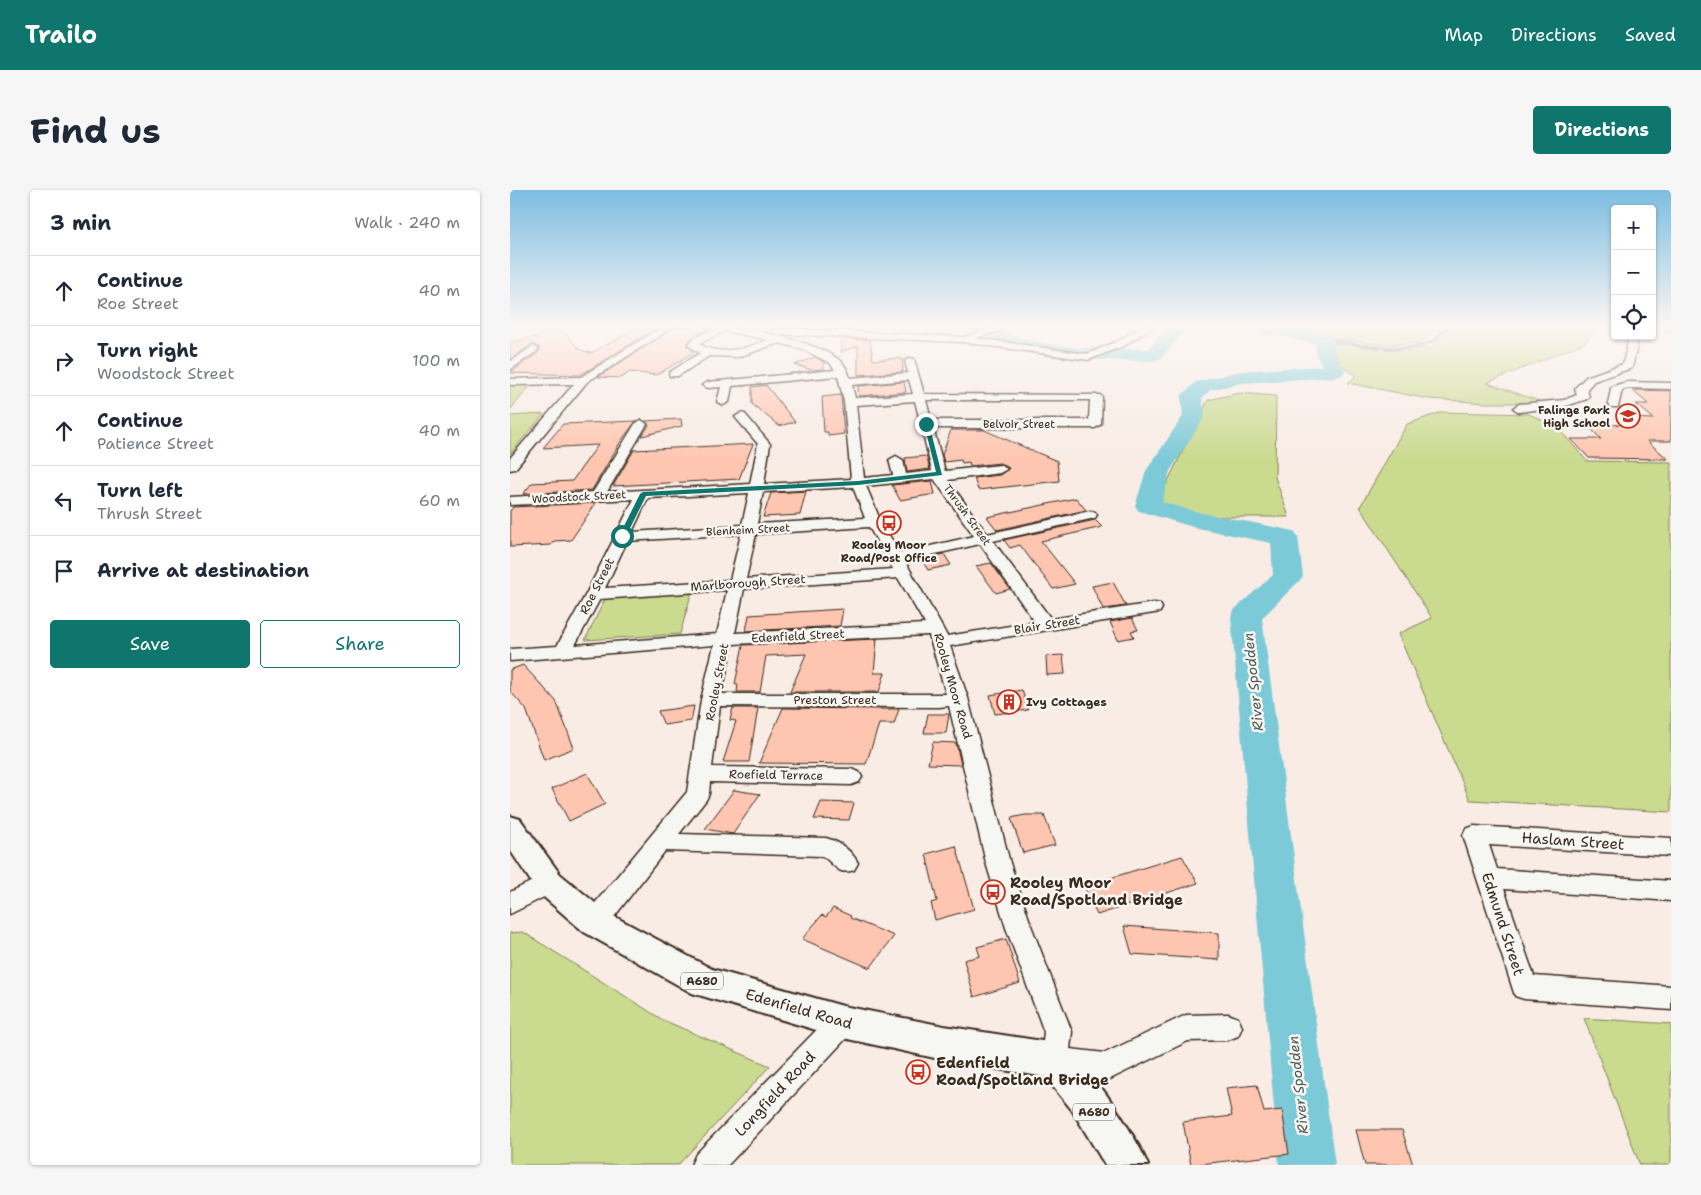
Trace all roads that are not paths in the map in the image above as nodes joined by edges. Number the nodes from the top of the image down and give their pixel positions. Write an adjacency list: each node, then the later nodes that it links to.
1 (598, 370): 9 (street)
2 (680, 370): 6 (street)
3 (840, 370): 8 (street)
4 (913, 370): 7 (street, Thrush Street)
5 (1615, 370): 21 (street)
6 (674, 374)
7 (914, 376): 8 (street); 15 (street, Thrush Street)
8 (844, 377): 11 (street); 18 (street, Rooley Moor Road)
9 (583, 380): 10 (street); 26 (street)
10 (510, 382)
11 (727, 383): 13 (street); 17 (street)
12 (964, 383): 16 (street)
13 (708, 385)
14 (1671, 386): 19 (street)
15 (919, 397): 16 (street); 18 (street); 24 (street, Thrush Street)
16 (968, 397): 20 (street)
17 (723, 402)
18 (850, 402): 30 (street, Rooley Moor Road)
19 (1614, 405)
20 (1096, 407): 24 (street, Belvoir Street)
21 (1519, 408)
22 (741, 417): 31 (street, Rooley Street)
23 (641, 424): 33 (street)
24 (926, 424): 28 (street, Thrush Street)
25 (896, 460): 29 (street)
26 (510, 466)
27 (1000, 469): 28 (street, Woodstock Street)
28 (940, 475): 29 (street, Woodstock Street); 39 (street, Thrush Street)
29 (900, 478): 30 (street, Woodstock Street)
30 (858, 483): 31 (street, Woodstock Street); 36 (street, Rooley Moor Road)
31 (755, 487): 32 (street, Woodstock Street); 37 (street, Rooley Street)
32 (643, 494): 33 (street, Woodstock Street); 38 (street, Roe Street)
33 (598, 496): 34 (street, Woodstock Street)
34 (510, 501)
35 (1090, 515): 39 (street)
36 (874, 522): 37 (street, Blenheim Street); 40 (street, Rooley Moor Road)
37 (749, 530): 38 (street, Blenheim Street); 41 (street, Rooley Street)
38 (622, 536): 42 (street, Roe Street)
39 (984, 539): 40 (street); 44 (street, Thrush Street)
40 (898, 566): 41 (street, Marlborough Street); 45 (street, Rooley Moor Road)
41 (736, 584): 42 (street, Marlborough Street); 46 (street, Rooley Street)
42 (594, 594): 47 (street, Roe Street)
43 (1154, 608): 44 (street, Blair Street)
44 (1046, 625): 45 (street, Blair Street)
45 (938, 635): 46 (street, Edenfield Street); 49 (street, Rooley Moor Road)
46 (725, 639): 47 (street, Edenfield Street); 50 (street, Rooley Street)
47 (563, 651): 48 (street, Edenfield Street)
48 (510, 655)
49 (958, 698): 50 (street, Preston Street); 66 (street, Rooley Moor Road)
50 (711, 700): 51 (street, Rooley Street)
51 (701, 774): 52 (street, Roefield Terrace); 55 (street, Rooley Street)
52 (851, 777)
53 (510, 827): 59 (main road, Edenfield Road / A680)
54 (1474, 835): 56 (street, Haslam Street); 58 (street, Edmund Street)
55 (659, 842): 57 (street); 62 (street, Rooley Street)
56 (1671, 847)
57 (846, 863)
58 (1489, 878): 60 (street); 63 (street, Edmund Street)
59 (548, 884): 61 (street); 62 (main road, Edenfield Road / A680)
60 (1671, 891)
61 (510, 904)
62 (595, 922): 64 (main road, Edenfield Road / A680)
63 (1671, 998)
64 (842, 1022): 66 (main road, Edenfield Road / A680); 67 (street, Longfield Road)
65 (1228, 1026): 66 (street)
66 (1055, 1061): 68 (main road, A680)
67 (707, 1165)
68 (1128, 1165)

